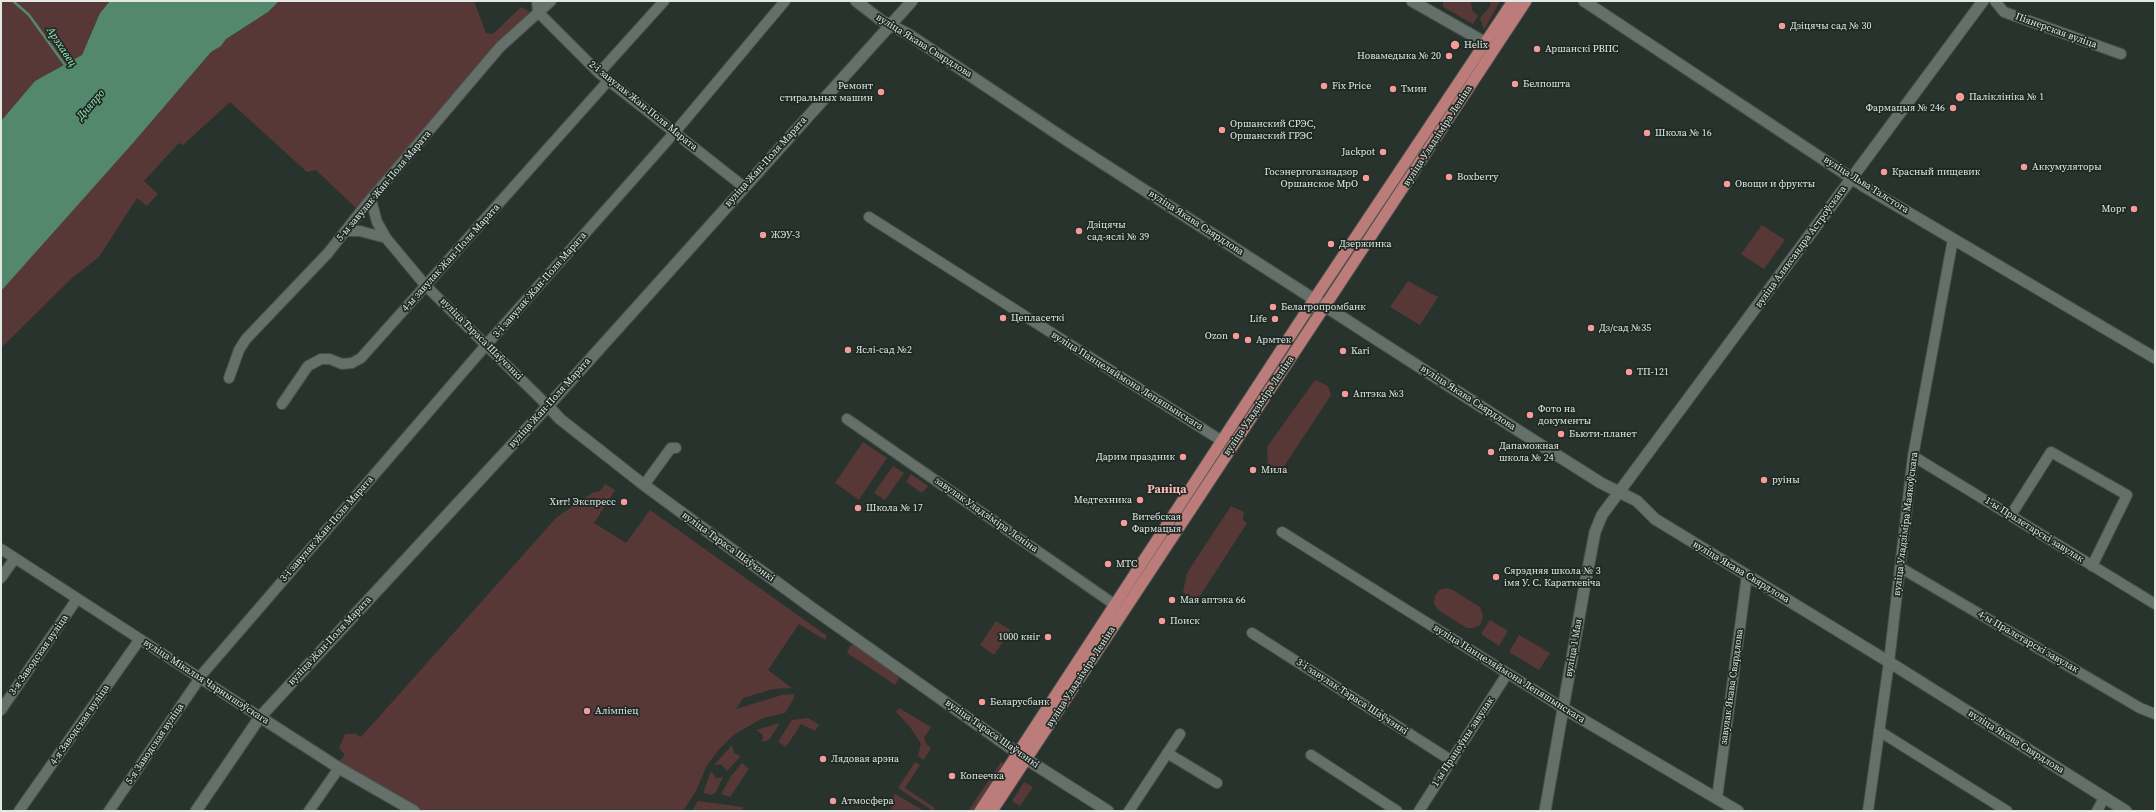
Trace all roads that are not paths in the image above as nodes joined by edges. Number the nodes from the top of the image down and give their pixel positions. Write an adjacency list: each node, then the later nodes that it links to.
1 (537, 1): 13 (street)
2 (551, 1): 13 (street, 5-ы завулак Жан-Поля Марата)
3 (664, 1): 17 (street)
4 (785, 1): 19 (street, 3-і завулак Жан-Поля Марата)
5 (856, 1): 14 (street, вуліца Якава Свярдлова)
6 (912, 1): 14 (street, вуліца Жан-Поля Марата)
7 (1412, 1): 15 (street)
8 (1513, 1): 15 (main road, вуліца Уладзіміра Леніна)
9 (1526, 1): 15 (main road, вуліца Уладзіміра Леніна)
10 (1584, 1): 20 (street, вуліца Льва Талстога)
11 (1983, 1): 20 (street, вуліца Аляксандра Астроўскага)
12 (1995, 1): 16 (street, Піянерская вуліца)
13 (538, 12): 17 (street, 2-і завулак Жан-Поля Марата); 22 (street, 5-ы завулак Жан-Поля Марата)
14 (891, 25): 21 (street, вуліца Жан-Поля Марата); 28 (street, вуліца Якава Свярдлова)
15 (1490, 45): 28 (main road, вуліца Уладзіміра Леніна); 29 (main road, вуліца Уладзіміра Леніна)
16 (2121, 54)
17 (599, 73): 18 (street, 2-і завулак Жан-Поля Марата)
18 (608, 81): 19 (street, 2-і завулак Жан-Поля Марата); 27 (street, 4-ы завулак Жан-Поля Марата)
19 (675, 132): 21 (street, 2-і завулак Жан-Поля Марата); 30 (street, 3-і завулак Жан-Поля Марата)
20 (1852, 178): 26 (street, вуліца Льва Талстога); 40 (street, вуліца Аляксандра Астроўскага)
21 (744, 187): 34 (street, вуліца Жан-Поля Марата)
22 (371, 200): 24 (street, 5-ы завулак Жан-Поля Марата); 25 (street, вуліца Тараса Шаўчэнкі)
23 (869, 218): 36 (street, вуліца Панцеляймона Лепяшынскага)
24 (345, 231): 25 (street); 32 (street, 5-ы завулак Жан-Поля Марата)
25 (386, 238): 27 (street, вуліца Тараса Шаўчэнкі)
26 (1953, 239): 31 (street, вуліца Льва Талстога); 38 (street, вуліца Уладзіміра Маякоўскага)
27 (426, 286): 30 (street, вуліца Тараса Шаўчэнкі); 33 (street, 4-ы завулак Жан-Поля Марата)
28 (1315, 298): 29 (street, вуліца Якава Свярдлова); 36 (main road, вуліца Уладзіміра Леніна)
29 (1326, 305): 40 (street, вуліца Якава Свярдлова); 51 (main road, вуліца Уладзіміра Леніна)
30 (487, 344): 34 (street, вуліца Тараса Шаўчэнкі); 56 (street, 3-і завулак Жан-Поля Марата)
31 (2155, 358)
32 (229, 378)
33 (282, 404)
34 (548, 406): 39 (street, вуліца Тараса Шаўчэнкі); 60 (street, вуліца Жан-Поля Марата)
35 (847, 419): 51 (street, завулак Уладзіміра Леніна)
36 (1222, 441): 51 (main road, вуліца Уладзіміра Леніна)
37 (676, 448): 39 (street)
38 (1913, 456): 41 (street, 1-ы Пралетарскі завулак); 46 (street, вуліца Уладзіміра Маякоўскага)
39 (644, 485): 65 (street, вуліца Тараса Шаўчэнкі)
40 (1618, 491): 47 (street, вуліца Якава Свярдлова); 57 (street, вуліца 1 Мая)
41 (2011, 515): 45 (street, 1-ы Пралетарскі завулак); 45 (street)
42 (1282, 532): 55 (street, вуліца Панцеляймона Лепяшынскага)
43 (1, 549): 44 (street, вуліца Мікалая Чарнышэўскага)
44 (15, 558): 48 (street); 49 (street, вуліца Мікалая Чарнышэўскага)
45 (2092, 566): 50 (street, 1-ы Пралетарскі завулак)
46 (1901, 568): 54 (street, вуліца Уладзіміра Маякоўскага); 59 (street, 4-ы Пралетарскі завулак)
47 (1747, 575): 54 (street, вуліца Якава Свярдлова); 69 (street, завулак Якава Свярдлова)
48 (1, 578)
49 (77, 599): 53 (street, вуліца Мікалая Чарнышэўскага); 58 (street, 3-я Заводская вуліца)
50 (2155, 604)
51 (1120, 608): 65 (main road, вуліца Уладзіміра Леніна)
52 (1252, 633): 66 (street, 3-і завулак Тараса Шаўчэнкі)
53 (140, 639): 56 (street, вуліца Мікалая Чарнышэўскага); 71 (street, 4-я Заводская вуліца)
54 (1889, 662): 61 (street, вуліца Уладзіміра Маякоўскага); 70 (street, вуліца Якава Свярдлова)
55 (1507, 674): 57 (street, вуліца Панцеляймона Лепяшынскага); 66 (street, 1-ы Працоўны завулак)
56 (200, 677): 60 (street, вуліца Мікалая Чарнышэўскага); 72 (street, 5-я Заводская вуліца)
57 (1563, 708): 69 (street, вуліца Панцеляймона Лепяшынскага); 82 (street, вуліца 1 Мая)
58 (1, 710)
59 (2155, 714)
60 (260, 717): 67 (street, вуліца Мікалая Чарнышэўскага); 73 (street, вуліца Жан-Поля Марата)
61 (1879, 731): 84 (street, вуліца Уладзіміра Маякоўскага); 85 (street)
62 (1180, 734): 63 (street)
63 (1167, 753): 68 (street); 79 (street)
64 (1311, 755): 80 (street)
65 (1022, 756): 76 (main road, вуліца Уладзіміра Леніна); 77 (main road, вуліца Уладзіміра Леніна); 78 (street, вуліца Тараса Шаўчэнкі)
66 (1452, 761): 81 (street, 1-ы Працоўны завулак)
67 (338, 768): 74 (street); 75 (street, вуліца Мікалая Чарнышэўскага)
68 (1217, 783)
69 (1717, 798): 83 (street, вуліца Панцеляймона Лепяшынскага)
70 (2104, 798): 86 (street); 87 (street, вуліца Якава Свярдлова)
71 (19, 811)
72 (109, 811)
73 (196, 811)
74 (309, 811)
75 (414, 811)
76 (980, 811)
77 (992, 811)
78 (1108, 811)
79 (1129, 811)
80 (1397, 811)
81 (1419, 811)
82 (1546, 811)
83 (1738, 811)
84 (1868, 811)
85 (2007, 811)
86 (2097, 811)
87 (2126, 811)

